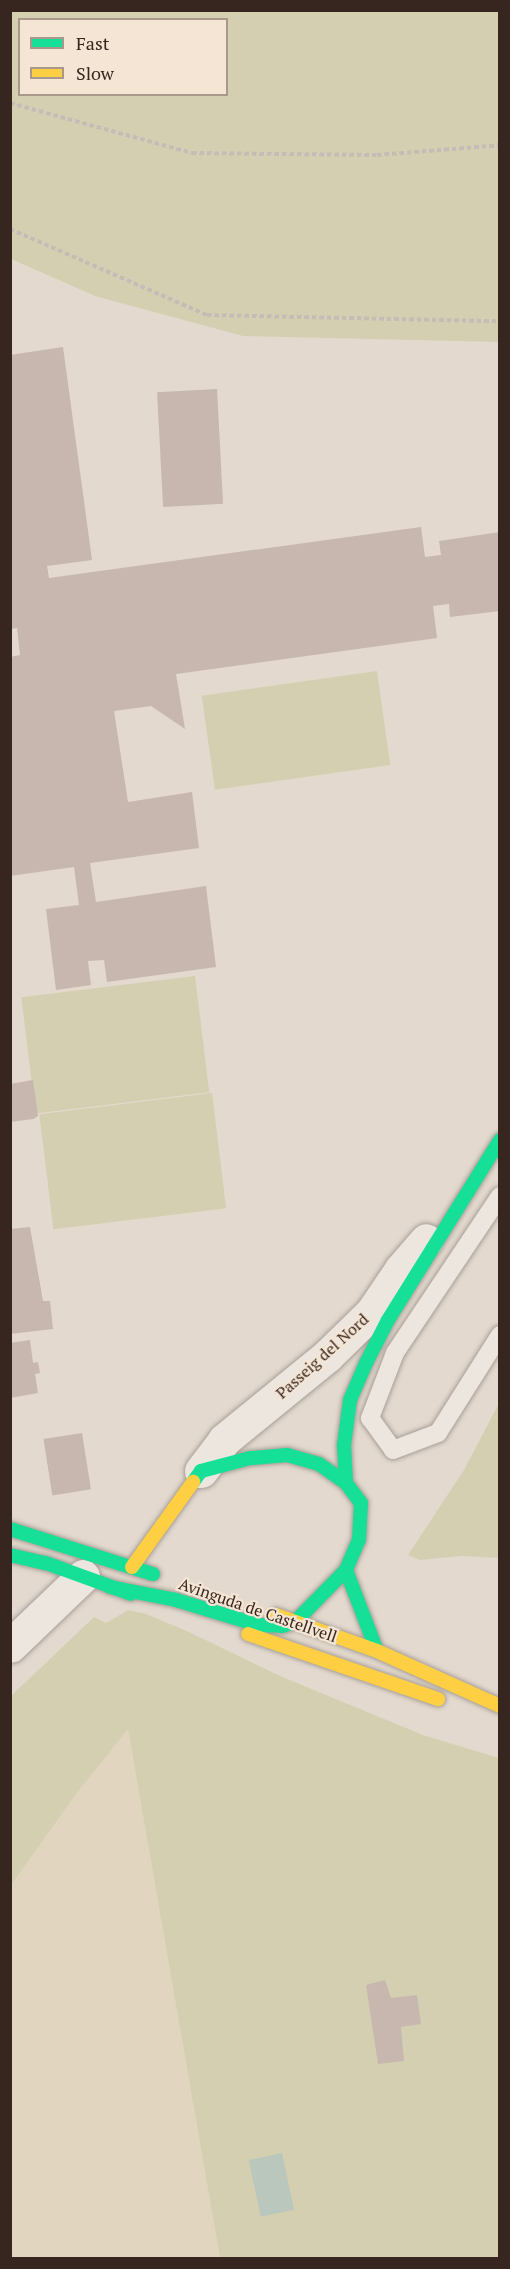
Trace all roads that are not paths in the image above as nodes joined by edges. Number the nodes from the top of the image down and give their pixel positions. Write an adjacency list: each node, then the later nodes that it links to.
1 (500, 1140): 3 (street, Passeig del Nord)
2 (500, 1196): 4 (lane)
3 (457, 1205): 5 (street, Passeig del Nord); 6 (street, Passeig del Nord)
4 (500, 1335)
5 (201, 1471): 6 (street); 9 (street)
6 (346, 1483): 10 (street)
7 (10, 1529): 9 (street, Avinguda de Castellvell)
8 (10, 1555): 12 (street, Avinguda de Castellvell)
9 (132, 1567): 11 (street, Avinguda de Castellvell)
10 (346, 1570): 14 (street); 16 (street)
11 (164, 1578)
12 (96, 1582): 14 (street); 15 (street); 17 (street, Avinguda de Castellvell)
13 (258, 1609): 14 (street, Avinguda de Castellvell)
14 (295, 1622): 16 (street, Avinguda de Castellvell)
15 (10, 1646)
16 (377, 1651): 18 (street, Avinguda de Castellvell)
17 (455, 1705)
18 (500, 1706)

